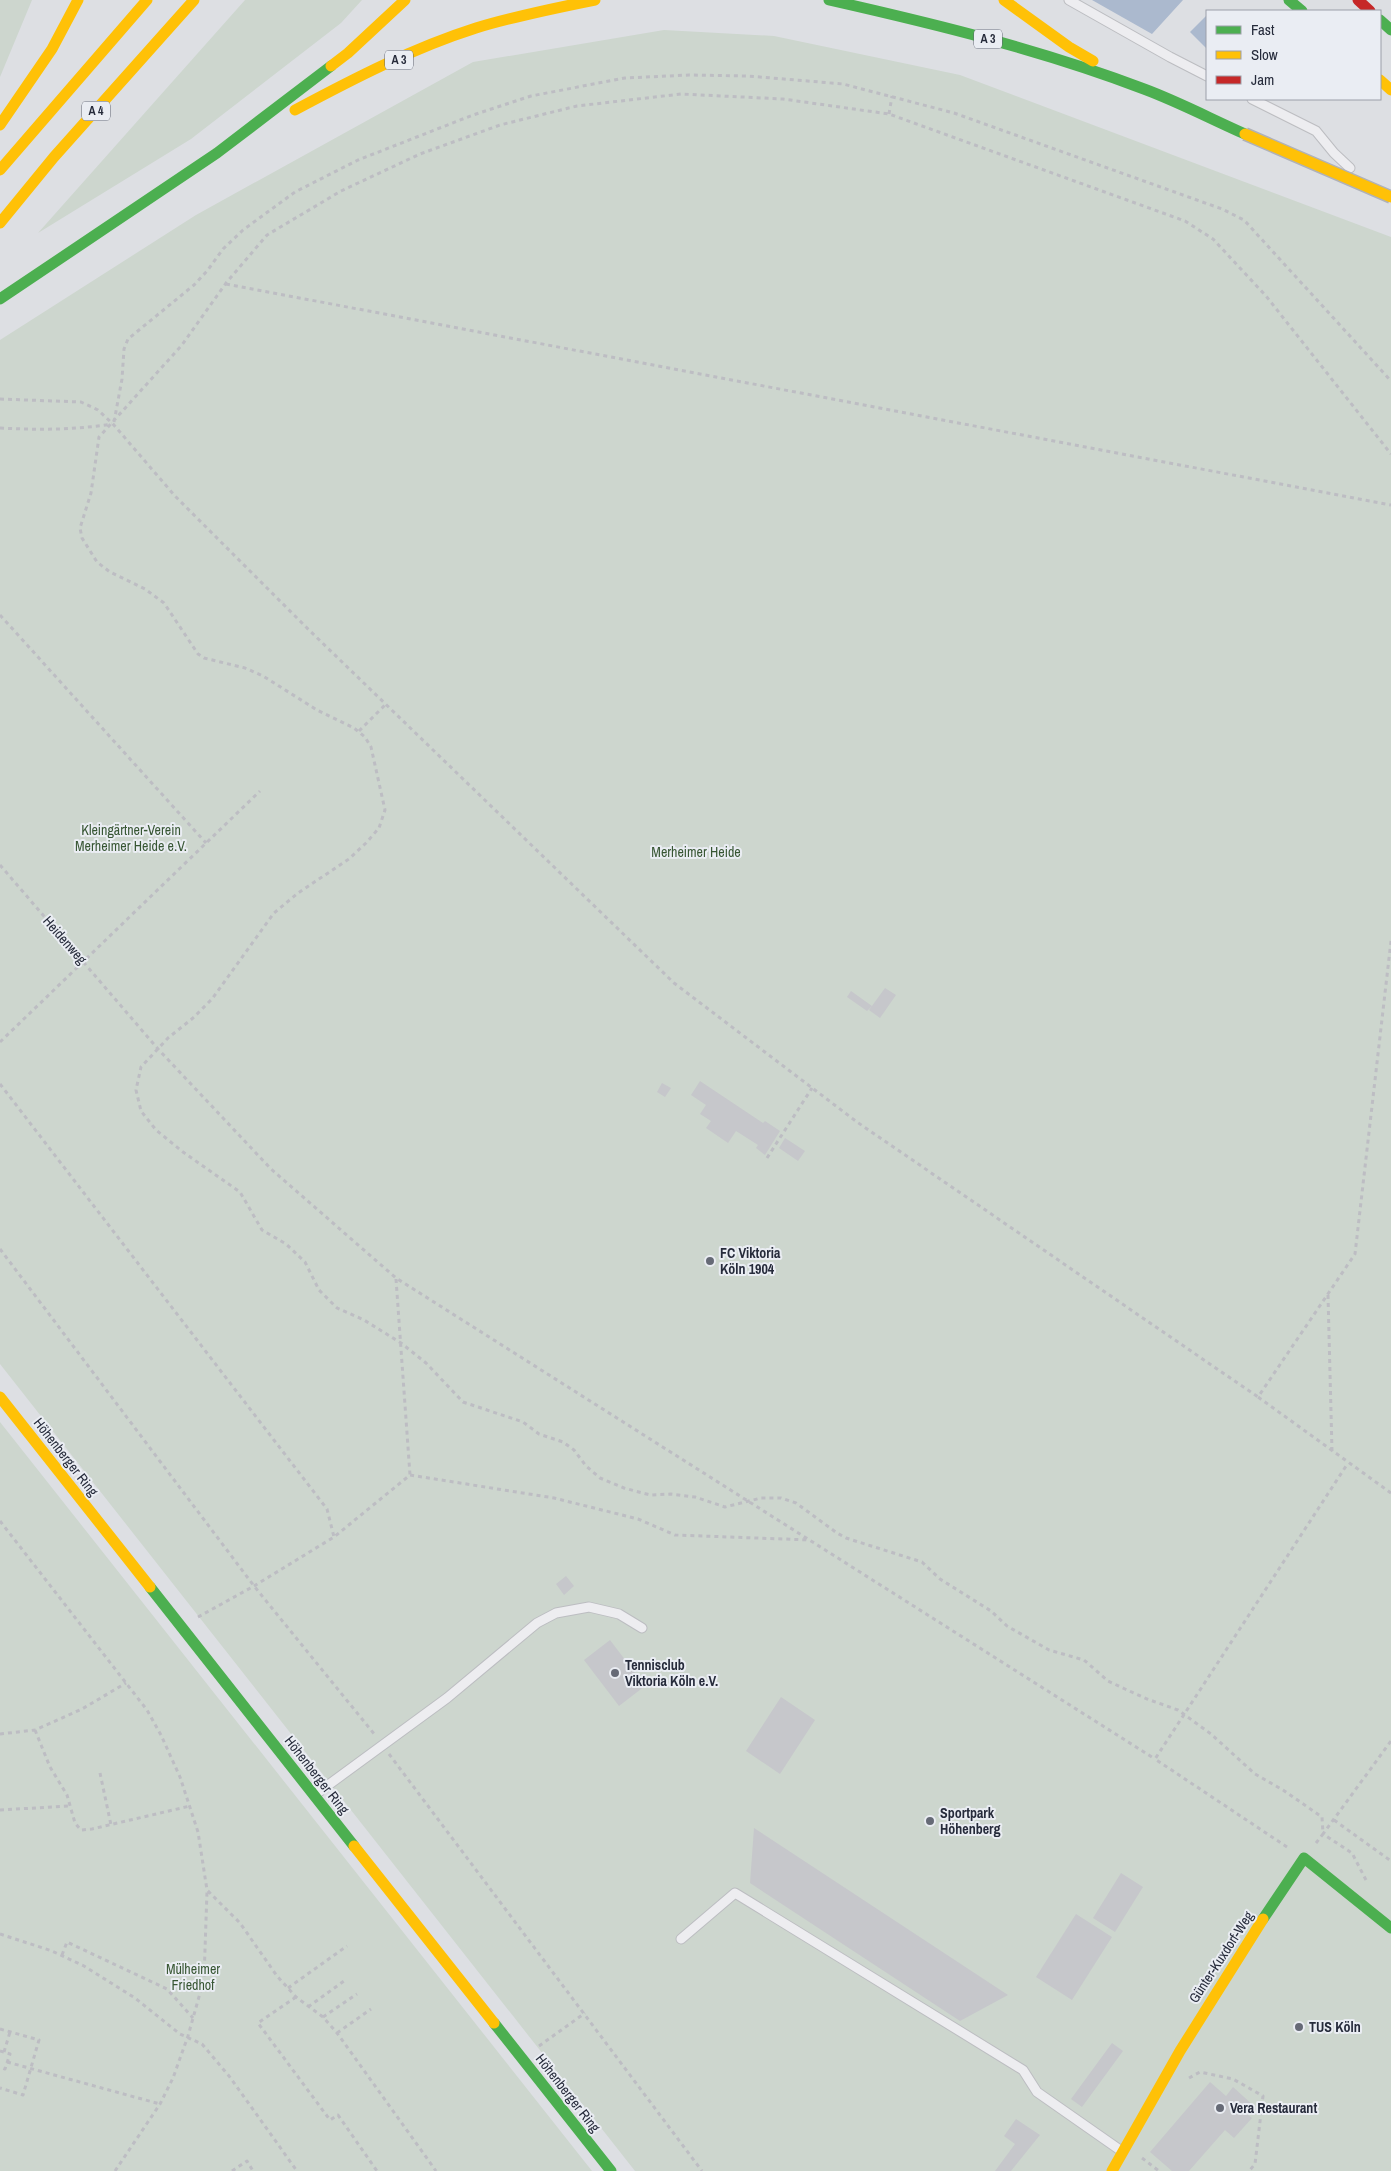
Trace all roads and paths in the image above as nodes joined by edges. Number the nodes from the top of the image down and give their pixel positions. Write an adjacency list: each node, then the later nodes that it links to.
1 (78, 0): 22 (main road)
2 (147, 0): 24 (main road, A 4)
3 (194, 0): 27 (main road, A 4)
4 (405, 0): 23 (main road)
5 (595, 0): 23 (main road, A 3)
6 (829, 0): 17 (main road, A 3)
7 (1004, 0): 17 (main road, A 3)
8 (1069, 0): 15 (lane)
9 (1289, 0): 11 (main road)
10 (1358, 0): 12 (main road)
11 (1301, 10)
12 (1369, 10)
13 (1381, 21): 14 (main road)
14 (1391, 30)
15 (1206, 75)
16 (1381, 81): 18 (main road)
17 (1144, 89): 25 (main road, A 3, bridge)
18 (1391, 90)
19 (892, 96): 21 (path); 30 (path); 32 (path)
20 (1254, 100): 26 (lane)
21 (889, 114): 28 (path); 34 (path)
22 (0, 125)
23 (217, 153): 29 (main road, A 3)
24 (0, 170)
25 (1391, 197)
26 (1391, 207)
27 (0, 223)
28 (226, 283): 32 (path); 35 (path)
29 (0, 299)
30 (1391, 381)
31 (0, 399): 32 (path)
32 (113, 424): 33 (path); 37 (path); 38 (path)
33 (0, 428)
34 (1391, 454)
35 (1391, 505)
36 (0, 615): 40 (path)
37 (386, 704): 38 (path); 47 (path)
38 (358, 731): 45 (path)
39 (260, 791): 40 (path)
40 (206, 843): 43 (path)
41 (0, 865): 43 (path, Heidenweg)
42 (1391, 941): 51 (path)
43 (83, 962): 44 (path); 45 (path, Heidenweg)
44 (0, 1042)
45 (158, 1049): 50 (path, Heidenweg); 52 (path)
46 (0, 1084): 61 (path)
47 (812, 1088): 48 (path); 54 (path)
48 (767, 1158)
49 (0, 1249): 63 (path)
50 (396, 1278): 52 (path); 59 (path, Heidenweg)
51 (1328, 1294): 54 (path); 55 (path)
52 (401, 1343): 57 (path); 59 (path)
53 (0, 1397): 64 (main road, Höhenberger Ring)
54 (1258, 1397): 55 (path)
55 (1332, 1451): 56 (path)
56 (1348, 1463): 58 (path); 67 (path)
57 (410, 1475): 61 (path); 62 (path)
58 (1391, 1493)
59 (750, 1501): 62 (path, Heidenweg); 67 (path)
60 (0, 1521): 66 (path)
61 (334, 1537): 63 (path)
62 (812, 1540): 72 (path, Heidenweg)
63 (254, 1586): 64 (path); 71 (path)
64 (180, 1626): 74 (main road, Höhenberger Ring)
65 (642, 1628): 71 (lane)
66 (126, 1684): 68 (path); 76 (path)
67 (1185, 1714): 72 (path); 80 (path)
68 (35, 1730): 69 (path); 75 (path)
69 (0, 1734)
70 (1391, 1741): 78 (path)
71 (383, 1746): 74 (lane); 96 (path)
72 (1155, 1759): 81 (path, Heidenweg)
73 (100, 1773): 79 (path)
74 (313, 1795): 104 (main road, Höhenberger Ring)
75 (69, 1806): 77 (path); 79 (path)
76 (190, 1806): 79 (path); 84 (path)
77 (0, 1810)
78 (1334, 1820): 80 (path); 82 (path)
79 (111, 1825)
80 (1323, 1834): 81 (path); 83 (path)
81 (1304, 1858): 85 (main road); 111 (main road, Günter-Kuxdorf-Weg)
82 (1391, 1861)
83 (1370, 1887)
84 (207, 1890): 91 (path); 98 (path)
85 (1391, 1928)
86 (0, 1934): 89 (path)
87 (681, 1939): 111 (lane)
88 (347, 1946): 91 (path)
89 (61, 1955): 98 (path); 102 (path)
90 (344, 1981): 94 (path)
91 (288, 1988): 93 (path)
92 (356, 1994): 97 (path)
93 (296, 1997): 94 (path); 116 (path)
94 (308, 2007): 97 (path)
95 (371, 2009): 101 (path)
96 (585, 2013): 104 (path); 119 (path)
97 (323, 2017): 101 (path)
98 (193, 2019): 102 (path)
99 (0, 2029): 100 (path)
100 (10, 2032): 103 (path); 107 (path)
101 (337, 2033): 117 (path)
102 (188, 2036): 110 (path); 115 (path)
103 (2, 2051): 105 (path)
104 (522, 2059): 118 (main road, Höhenberger Ring)
105 (8, 2062): 106 (path); 107 (path)
106 (0, 2068)
107 (32, 2069): 109 (path); 110 (path)
108 (1186, 2080): 121 (path)
109 (0, 2088)
110 (160, 2104): 112 (path)
111 (1122, 2152): 120 (main road, Günter-Kuxdorf-Weg)
112 (115, 2171)
113 (232, 2171): 114 (path)
114 (253, 2171)
115 (297, 2171)
116 (377, 2171)
117 (436, 2171)
118 (611, 2171)
119 (702, 2171)
120 (1112, 2171)
121 (1250, 2171)

